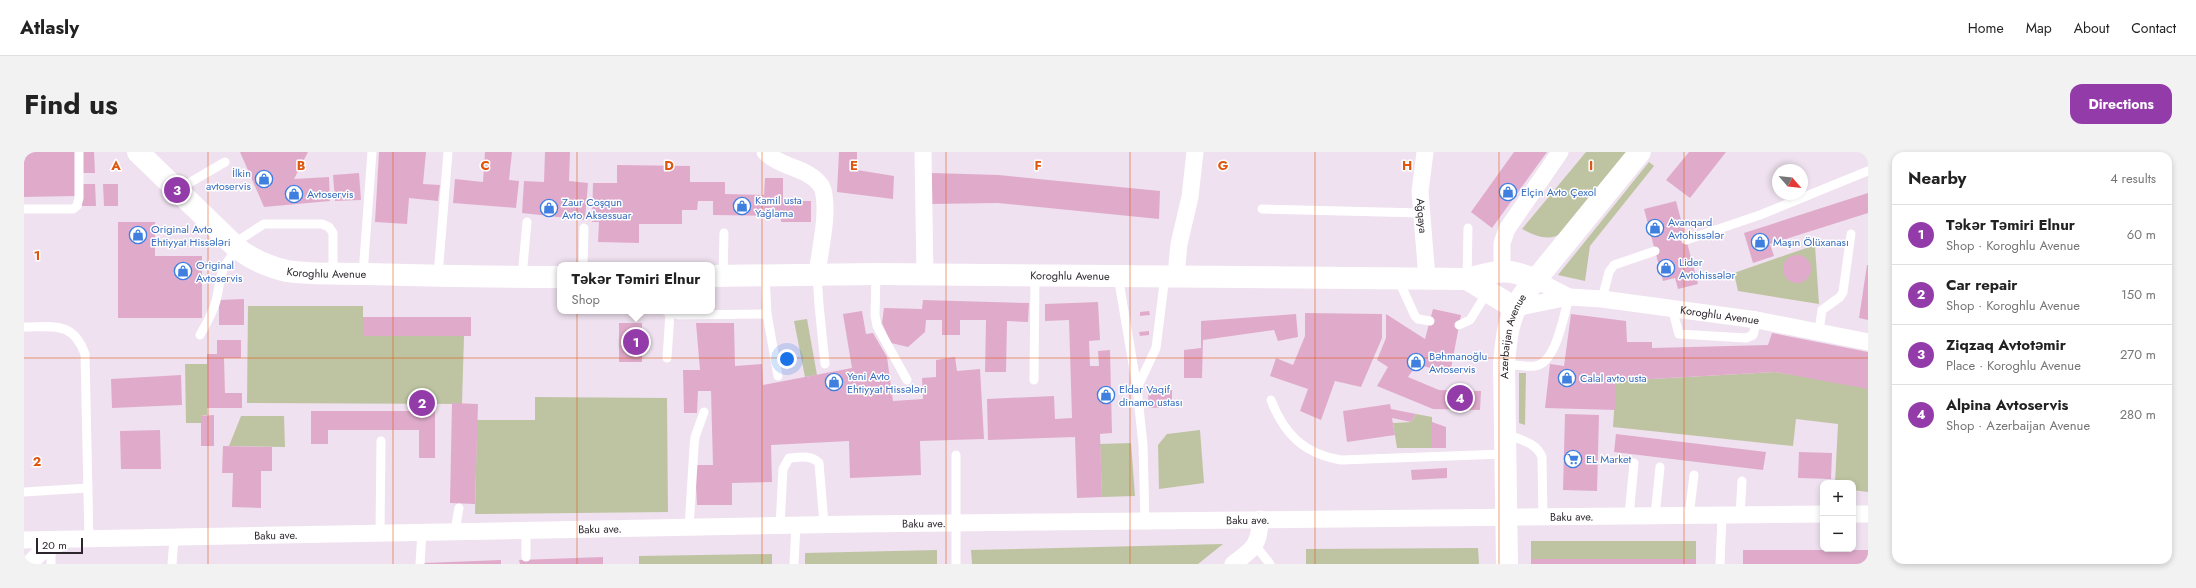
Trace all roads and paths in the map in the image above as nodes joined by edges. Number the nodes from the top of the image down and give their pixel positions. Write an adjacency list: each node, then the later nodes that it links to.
1 (79, 152): 14 (lane)
2 (138, 152): 13 (street, Koroghlu Avenue)
3 (372, 152): 28 (lane)
4 (448, 152): 35 (lane)
5 (765, 152): 30 (street)
6 (923, 152): 32 (street)
7 (1195, 152): 34 (street)
8 (1425, 152): 16 (street, Ağqaya)
9 (1560, 152): 26 (street)
10 (1640, 152): 43 (street, Azerbaijan Avenue)
11 (225, 162): 13 (lane)
12 (1868, 171): 22 (lane)
13 (177, 190): 23 (street, Koroghlu Avenue)
14 (24, 209)
15 (1262, 209): 16 (lane)
16 (1422, 213): 41 (street, Ağqaya)
17 (527, 222): 38 (lane)
18 (584, 228): 25 (lane)
19 (1468, 228): 42 (lane)
20 (724, 233): 36 (lane)
21 (1851, 234): 56 (lane)
22 (1686, 240)
23 (236, 246): 27 (street, Koroghlu Avenue); 27 (lane); 57 (lane)
24 (1655, 251): 46 (lane)
25 (583, 262)
26 (1502, 270): 42 (street); 43 (street)
27 (333, 273): 28 (street, Koroghlu Avenue)
28 (363, 274): 35 (street, Koroghlu Avenue)
29 (765, 274): 30 (street, Koroghlu Avenue); 36 (street, Koroghlu Avenue); 51 (lane)
30 (817, 274): 31 (street, Koroghlu Avenue); 60 (lane)
31 (876, 274): 32 (street, Koroghlu Avenue); 63 (lane)
32 (925, 274): 33 (street, Koroghlu Avenue)
33 (1035, 275): 37 (street, Koroghlu Avenue); 64 (lane)
34 (1170, 275): 37 (street, Koroghlu Avenue); 40 (street, Koroghlu Avenue); 65 (lane)
35 (438, 276): 38 (street, Koroghlu Avenue)
36 (718, 276)
37 (1118, 276): 65 (lane)
38 (522, 277): 39 (street, Koroghlu Avenue)
39 (557, 277)
40 (1398, 278): 41 (street, Koroghlu Avenue); 53 (lane)
41 (1427, 278): 42 (street, Koroghlu Avenue)
42 (1467, 279): 44 (street)
43 (1536, 280): 45 (street); 47 (street, Azerbaijan Avenue)
44 (1488, 292): 47 (street); 54 (lane)
45 (1569, 297): 46 (street, Koroghlu Avenue); 47 (street); 61 (lane)
46 (1602, 299): 48 (street, Koroghlu Avenue)
47 (1515, 308): 61 (street, Azerbaijan Avenue)
48 (1672, 308): 52 (street, Koroghlu Avenue); 52 (lane)
49 (715, 313): 51 (lane)
50 (668, 314): 59 (lane)
51 (767, 314): 62 (lane)
52 (1757, 320): 56 (street, Koroghlu Avenue)
53 (1430, 321)
54 (1459, 325)
55 (24, 327): 75 (lane)
56 (1819, 331): 58 (street, Koroghlu Avenue)
57 (200, 335)
58 (1868, 342)
59 (667, 358)
60 (825, 364)
61 (1504, 364): 69 (street, Azerbaijan Avenue)
62 (778, 376)
63 (907, 380)
64 (1034, 380)
65 (1137, 388): 89 (lane)
66 (1271, 400): 69 (lane)
67 (704, 412): 93 (lane)
68 (381, 440): 97 (lane)
69 (1504, 444): 86 (lane); 87 (street, Azerbaijan Avenue)
70 (956, 455): 90 (lane)
71 (1634, 463): 81 (lane)
72 (1660, 467): 82 (lane)
73 (1694, 475): 83 (lane)
74 (1742, 481): 85 (lane)
75 (88, 488): 76 (lane); 101 (lane)
76 (24, 492)
77 (459, 508): 95 (lane)
78 (1820, 514): 85 (street, Baku ave.)
79 (1856, 514): 80 (street)
80 (1868, 514)
81 (1629, 516): 82 (street, Baku ave.); 86 (street, Baku ave.)
82 (1654, 516): 83 (street, Baku ave.)
83 (1689, 516): 84 (street, Baku ave.)
84 (1722, 516): 85 (street, Baku ave.); 114 (lane)
85 (1740, 516)
86 (1543, 517): 87 (street, Baku ave.)
87 (1506, 518): 88 (street, Baku ave.); 113 (street, Azerbaijan Avenue)
88 (1260, 519): 89 (street, Baku ave.); 102 (street)
89 (1145, 521): 90 (street, Baku ave.)
90 (955, 523): 91 (street, Baku ave.); 110 (lane)
91 (824, 524): 92 (street, Baku ave.); 92 (lane)
92 (788, 526): 93 (street, Baku ave.); 109 (lane)
93 (689, 528): 94 (street, Baku ave.)
94 (526, 530): 95 (street, Baku ave.); 104 (lane)
95 (455, 531): 96 (street, Baku ave.)
96 (422, 532): 97 (street, Baku ave.); 108 (lane)
97 (380, 533): 98 (street, Baku ave.)
98 (174, 539): 101 (street, Baku ave.); 107 (lane)
99 (24, 540): 100 (street, Baku ave.)
100 (68, 540): 101 (street, Baku ave.); 103 (street)
101 (89, 540)
102 (1255, 545): 111 (street); 112 (lane)
103 (51, 546): 105 (street); 106 (lane)
104 (526, 557)
105 (29, 564)
106 (51, 564)
107 (172, 564)
108 (420, 564)
109 (794, 564)
110 (956, 564)
111 (1233, 564)
112 (1270, 564)
113 (1506, 564)
114 (1720, 564)

